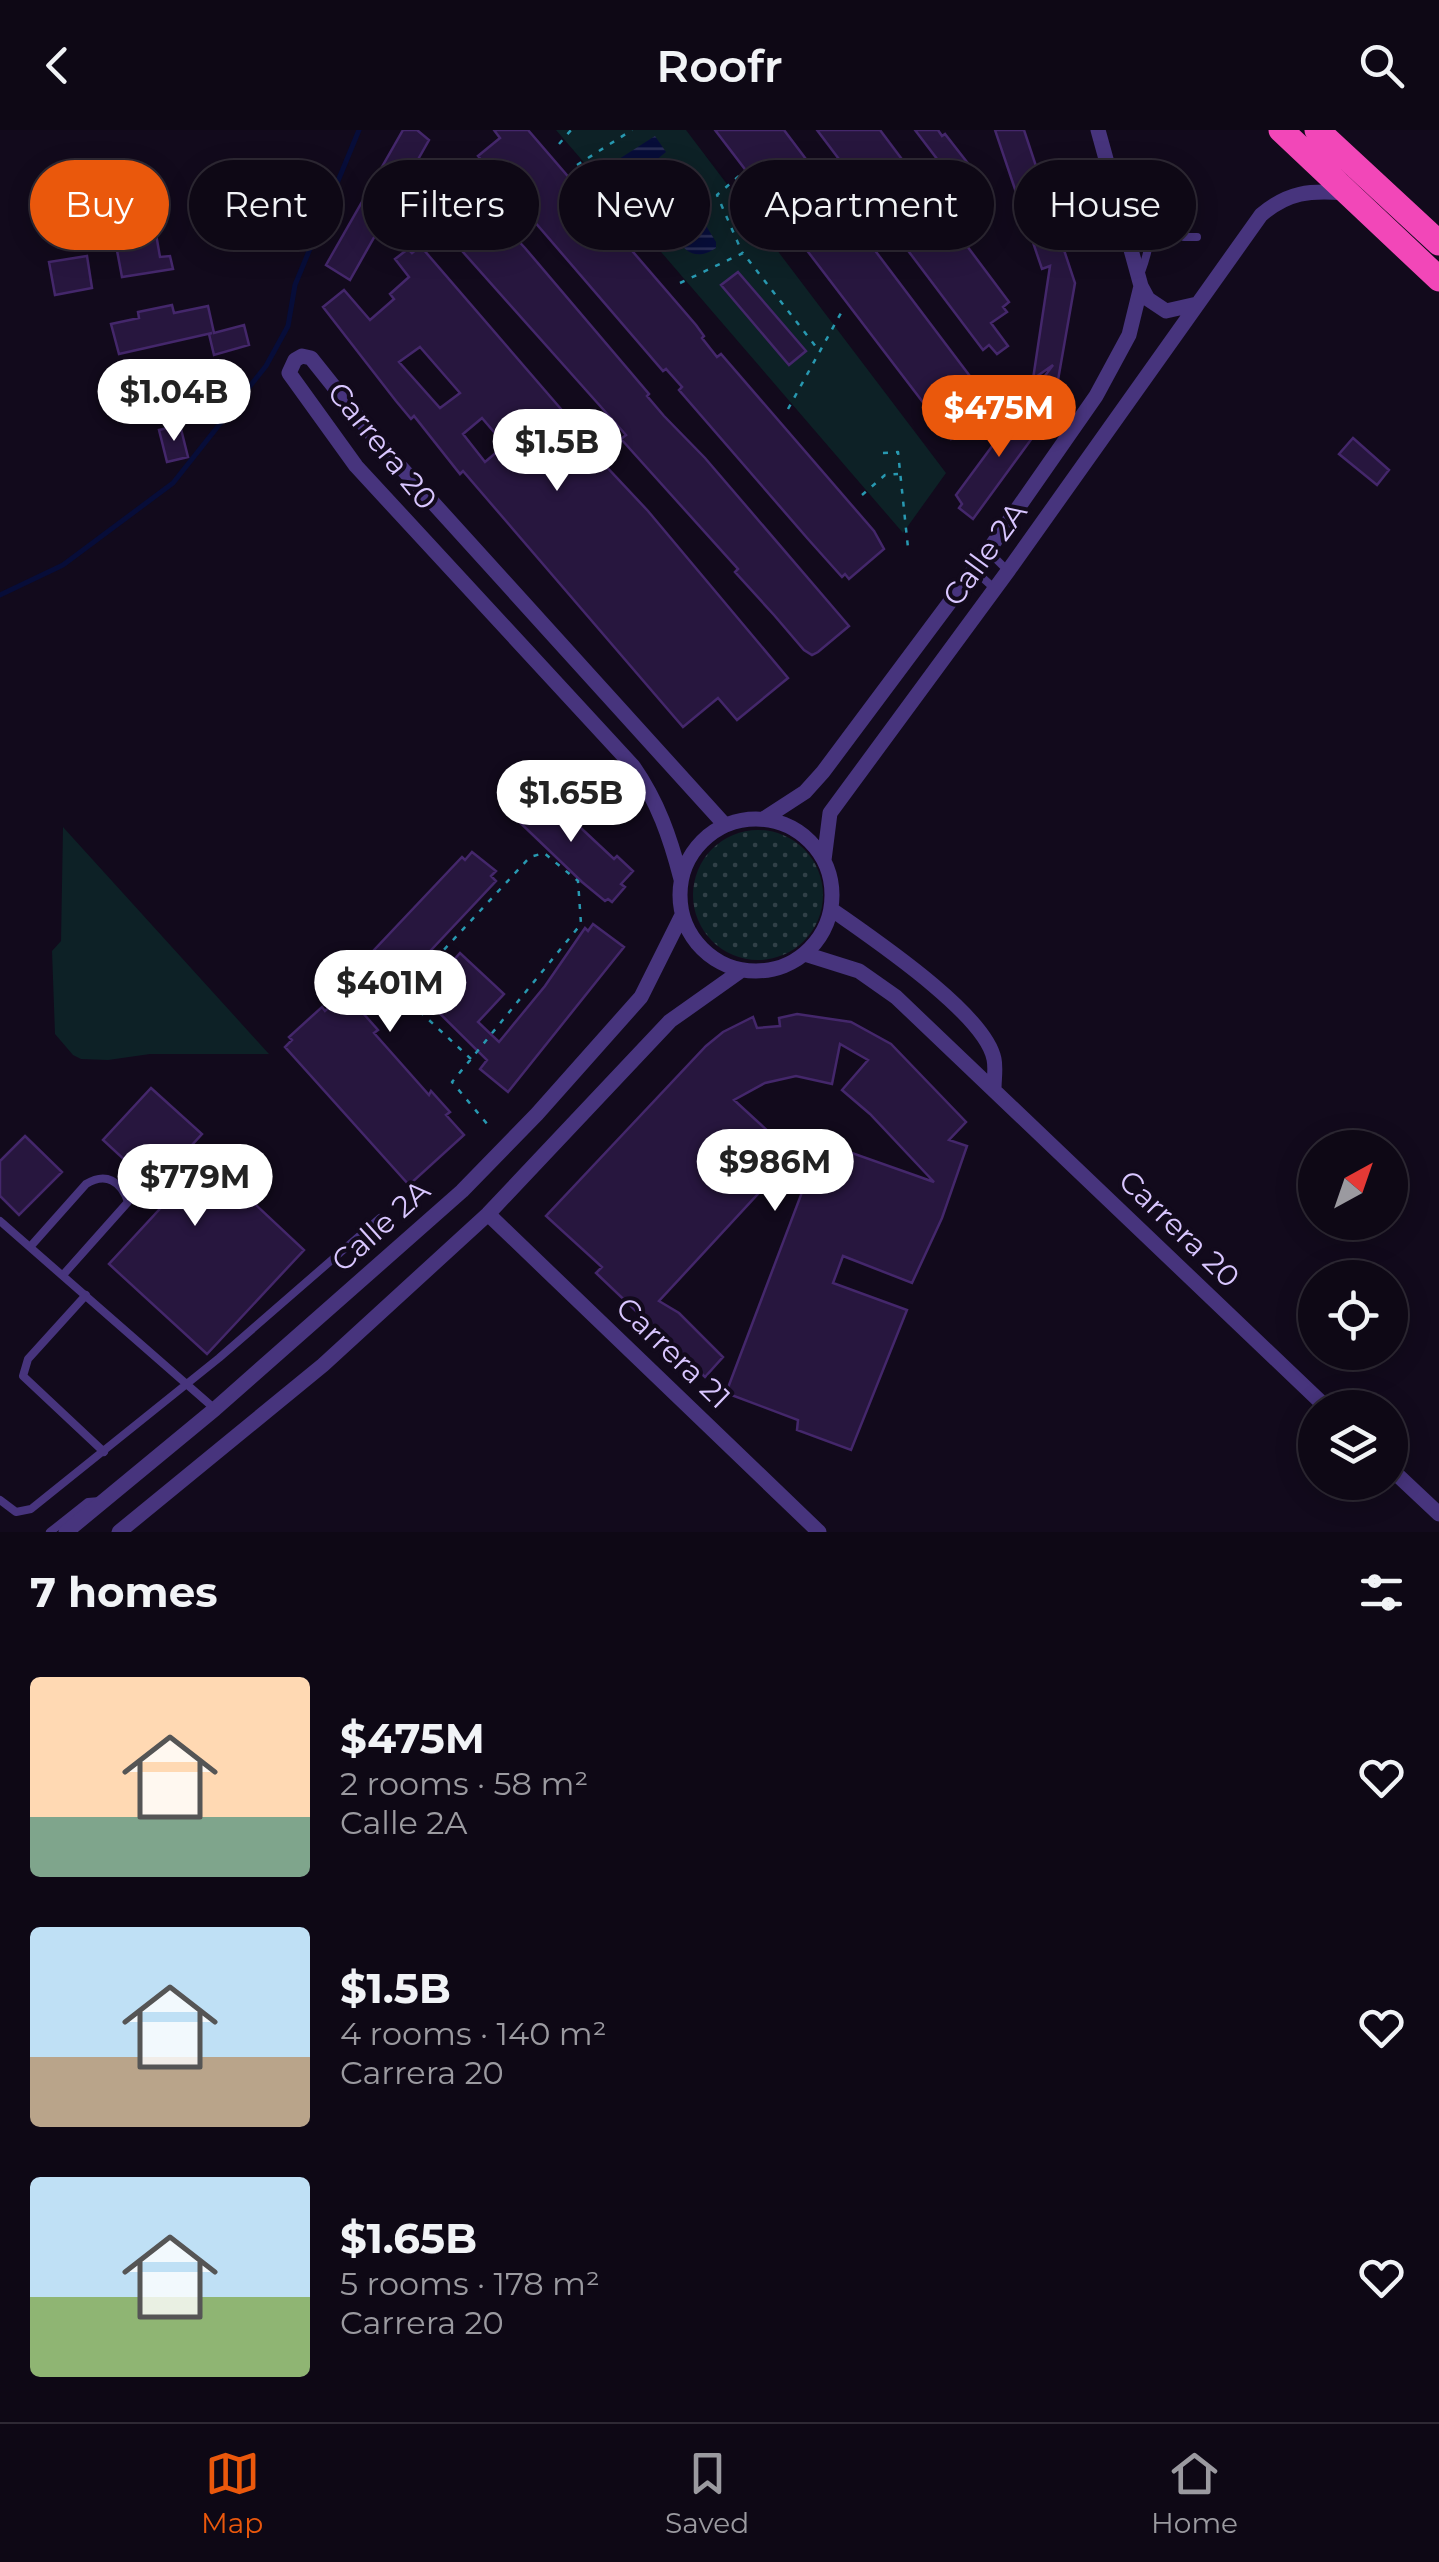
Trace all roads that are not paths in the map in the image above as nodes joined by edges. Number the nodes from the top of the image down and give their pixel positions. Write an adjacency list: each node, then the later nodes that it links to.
1 (1098, 130): 4 (street, Calle 2A)
2 (1281, 130): 6 (highway)
3 (1317, 130): 7 (highway)
4 (1106, 159): 5 (lane); 10 (street, Calle 2A)
5 (1109, 160)
6 (1346, 193): 9 (highway); 11 (street, Calle 2A)
7 (1439, 243)
8 (1147, 250): 10 (lane)
9 (1439, 279)
10 (1140, 281): 11 (street); 12 (street, Calle 2A)
11 (1197, 304): 14 (street, Calle 2A)
12 (988, 551): 13 (street, Calle 2A); 14 (lane)
13 (974, 570): 15 (lane); 16 (street, Calle 2A)
14 (1008, 572): 15 (street, Calle 2A)
15 (995, 589): 18 (street, Calle 2A)
16 (765, 818): 17 (street); 18 (street)
17 (725, 825): 19 (street); 19 (street, Carrera 20)
18 (824, 860): 20 (street)
19 (681, 879): 21 (street)
20 (831, 909): 22 (street); 24 (street)
21 (682, 915): 23 (street); 33 (street, Calle 2A)
22 (805, 954): 23 (street); 24 (street, Carrera 20)
23 (742, 970): 25 (street, Calle 2A)
24 (994, 1090): 32 (street, Carrera 20)
25 (488, 1214): 39 (street, Carrera 21); 42 (street, Calle 2A)
26 (380, 1218): 31 (lane)
27 (0, 1220): 28 (lane)
28 (30, 1247): 29 (lane); 29 (lane)
29 (63, 1275): 30 (lane)
30 (86, 1295): 31 (lane); 34 (lane)
31 (186, 1384): 33 (lane); 34 (lane)
32 (1308, 1390)
33 (216, 1410): 36 (street, Calle 2A)
34 (104, 1452): 37 (lane)
35 (1408, 1485): 38 (street)
36 (105, 1500): 40 (lane); 41 (street, Calle 2A)
37 (0, 1501)
38 (1439, 1514)
39 (817, 1531)
40 (50, 1532)
41 (66, 1532)
42 (119, 1532)

